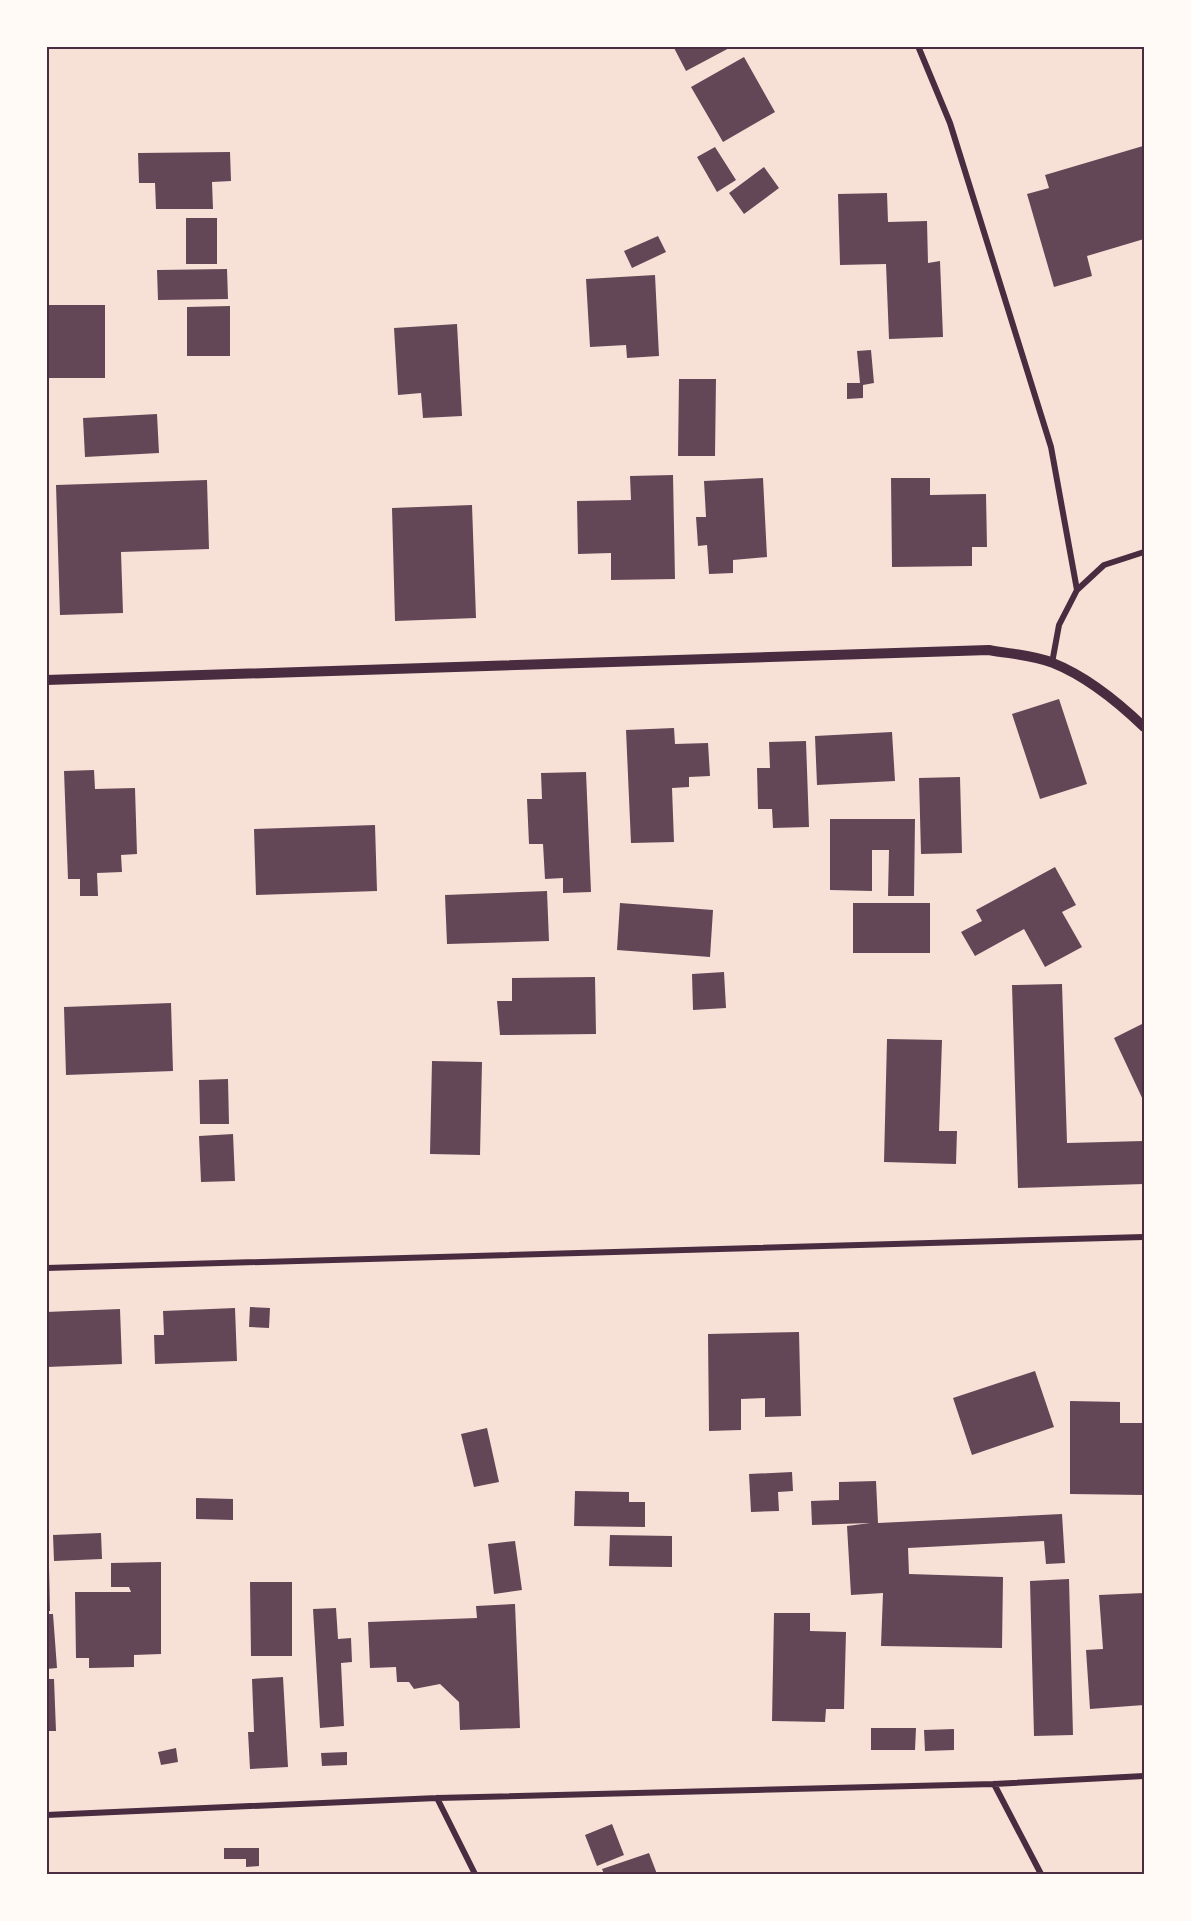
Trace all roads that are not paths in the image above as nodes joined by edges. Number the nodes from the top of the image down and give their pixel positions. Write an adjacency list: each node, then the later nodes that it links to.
1 (918, 46): 3 (street)
2 (1144, 552): 3 (street)
3 (1077, 590): 4 (street)
4 (1052, 663): 5 (street); 6 (street)
5 (46, 680)
6 (1144, 727)
7 (1144, 1237): 8 (street)
8 (46, 1268)
9 (1144, 1776): 10 (street)
10 (994, 1784): 11 (street); 14 (street)
11 (437, 1798): 12 (street); 13 (street)
12 (46, 1815)
13 (475, 1875)
14 (1041, 1875)

